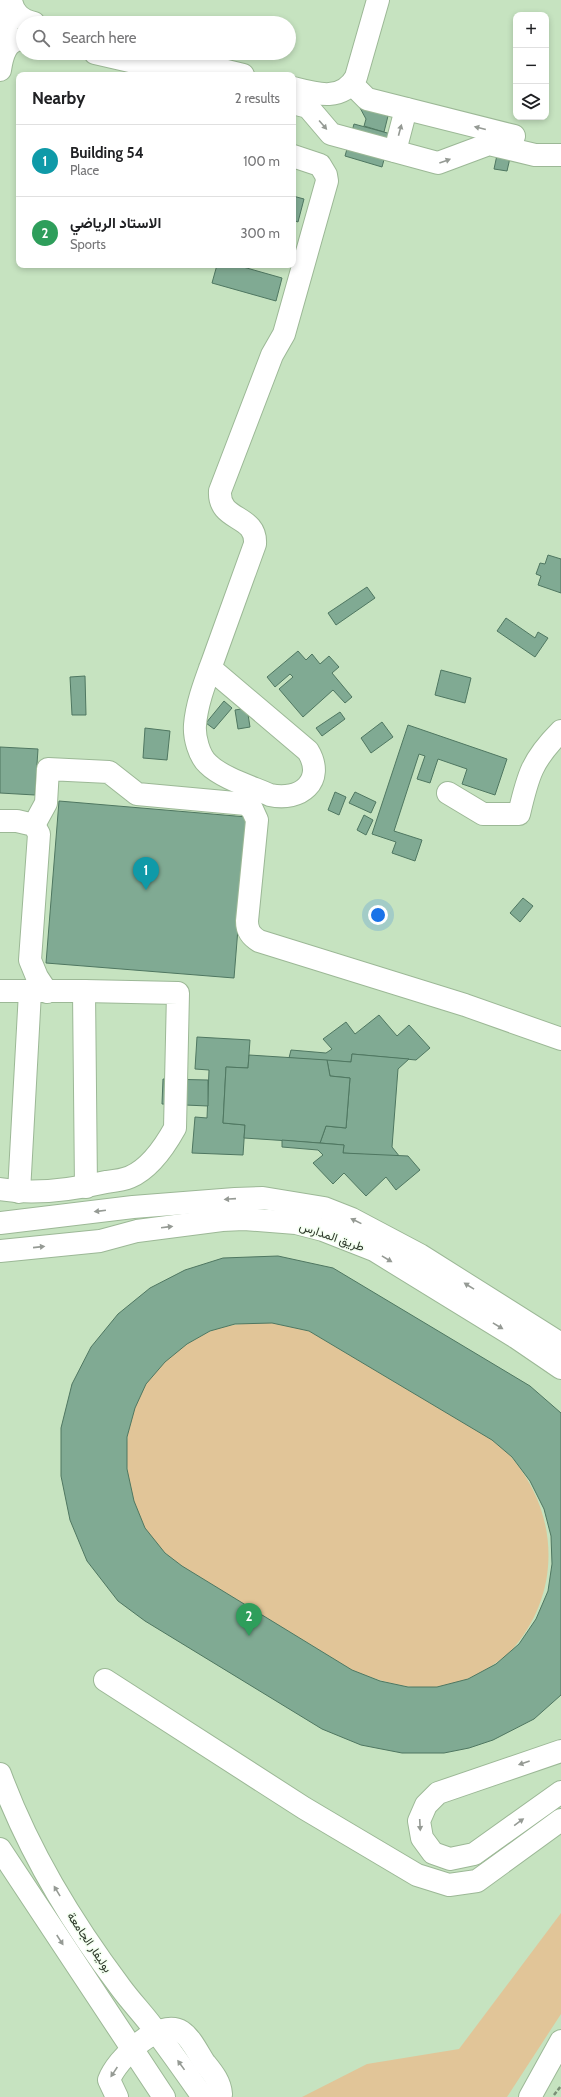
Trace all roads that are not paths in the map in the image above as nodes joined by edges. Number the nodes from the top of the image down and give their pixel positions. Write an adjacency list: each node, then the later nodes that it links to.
1 (11, 0): 3 (street); 7 (street)
2 (378, 0): 10 (street)
3 (19, 16)
4 (16, 42): 7 (street)
5 (126, 60): 8 (street)
6 (179, 60): 9 (street)
7 (2, 61)
8 (178, 72)
9 (221, 72)
10 (352, 84): 11 (street); 13 (street)
11 (296, 89)
12 (296, 104): 14 (street, one-way to 14)
13 (406, 109): 14 (street, one-way to 13); 15 (street, one-way to 13)
14 (395, 151): 15 (street, one-way to 15)
15 (558, 155)
16 (296, 157): 17 (street)
17 (210, 668): 17 (street)
18 (561, 731): 19 (street)
19 (448, 793)
20 (0, 821): 21 (street)
21 (34, 825): 23 (street); 25 (street)
22 (0, 991): 23 (street)
23 (39, 992): 24 (street); 28 (street)
24 (84, 992): 26 (street); 27 (street)
25 (561, 1039)
26 (130, 1177): 27 (street); 29 (street)
27 (86, 1187): 28 (street)
28 (9, 1190)
29 (133, 1207): 31 (street, one-way to 31); 33 (street); 35 (street, one-way to 29)
30 (0, 1214): 31 (street)
31 (34, 1219): 32 (street)
32 (0, 1223)
33 (137, 1231): 34 (street, طريق المدارس, one-way to 33); 36 (street, طريق المدارس, one-way to 36)
34 (0, 1251)
35 (561, 1344)
36 (561, 1368)
37 (105, 1680): 42 (street)
38 (561, 1751): 40 (street, one-way to 40)
39 (0, 1774): 41 (street, بوليفار الجامعة)
40 (561, 1792)
41 (7, 1816): 44 (street, بوليفار الجامعة, one-way to 41)
42 (561, 1820)
43 (0, 1849): 46 (street, بوليفار الجامعة, one-way to 46)
44 (156, 2032): 46 (street); 50 (street, بوليفار الجامعة, one-way to 44); 51 (street)
45 (561, 2041): 52 (street)
46 (131, 2049): 48 (street, one-way to 48); 49 (street, بوليفار الجامعة)
47 (561, 2061): 53 (street)
48 (117, 2097)
49 (164, 2097)
50 (204, 2097)
51 (218, 2097)
52 (530, 2097)
53 (540, 2097)

